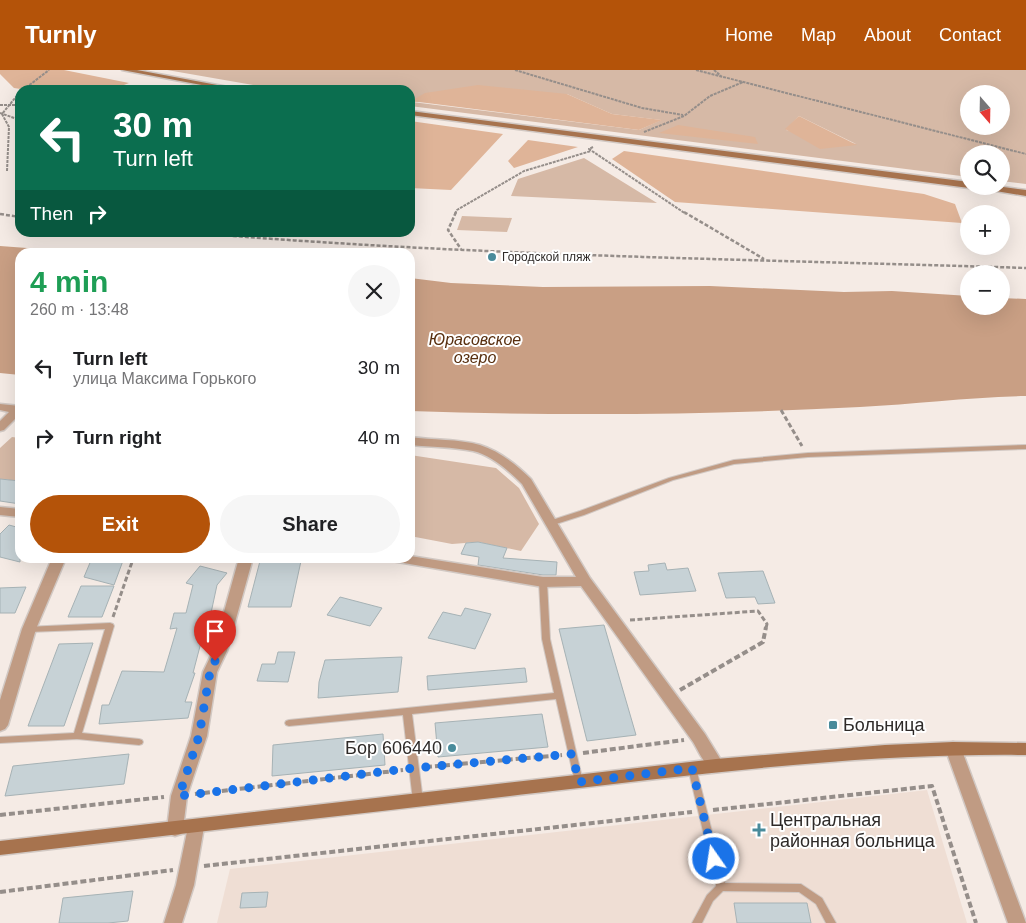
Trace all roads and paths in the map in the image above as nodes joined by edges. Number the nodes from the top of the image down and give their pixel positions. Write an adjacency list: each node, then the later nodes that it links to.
1 (49, 70): 8 (path)
2 (125, 70): 9 (main road)
3 (514, 70): 16 (path)
4 (696, 70): 6 (path)
5 (714, 70): 6 (path)
6 (723, 77): 7 (path)
7 (743, 82): 16 (path); 21 (path)
8 (29, 85)
9 (211, 85)
10 (15, 97): 12 (path)
11 (0, 105): 12 (path)
12 (8, 105): 13 (path); 14 (path)
13 (15, 105)
14 (1, 114): 17 (path); 22 (path)
15 (415, 114): 18 (main road)
16 (684, 116): 18 (path)
17 (15, 118)
18 (624, 140): 23 (main road)
19 (594, 146): 20 (path)
20 (592, 151): 29 (path); 30 (path)
21 (1026, 154)
22 (7, 171)
23 (960, 184)
24 (1010, 191): 25 (main road)
25 (1026, 193)
26 (0, 214): 27 (path)
27 (15, 216)
28 (243, 237): 29 (path)
29 (461, 249): 30 (path)
30 (764, 259): 31 (path)
31 (1026, 268)
32 (0, 407): 33 (street)
33 (15, 409)
34 (781, 410): 39 (path)
35 (15, 413): 36 (street)
36 (0, 428)
37 (415, 441): 42 (street)
38 (1026, 447): 39 (lane)
39 (808, 455): 42 (lane)
40 (0, 511): 41 (street)
41 (15, 513)
42 (551, 523): 47 (street)
43 (415, 561): 48 (street)
44 (57, 563): 51 (street)
45 (132, 563): 50 (path)
46 (245, 563): 68 (street)
47 (585, 581): 48 (street); 49 (street)
48 (544, 582): 52 (lane)
49 (617, 624): 53 (street); 53 (path)
50 (110, 626): 51 (lane); 57 (lane)
51 (29, 629): 56 (street)
52 (559, 696): 54 (lane); 63 (lane)
53 (669, 696): 58 (street)
54 (408, 711): 55 (lane); 65 (lane)
55 (289, 722)
56 (0, 725)
57 (77, 736): 59 (lane); 60 (lane)
58 (699, 738): 63 (path); 64 (street)
59 (0, 740)
60 (139, 742)
61 (953, 748): 62 (main road); 64 (main road); 82 (street)
62 (1026, 749)
63 (572, 754): 65 (path); 67 (lane)
64 (716, 765): 66 (main road)
65 (414, 768): 68 (path); 69 (lane)
66 (692, 768): 67 (main road); 70 (lane)
67 (579, 782): 69 (main road)
68 (179, 796): 71 (path); 73 (street)
69 (418, 801): 72 (main road)
70 (703, 811): 75 (path); 76 (lane); 81 (path)
71 (0, 815)
72 (196, 827): 73 (main road); 75 (street)
73 (175, 829): 74 (main road)
74 (0, 848)
75 (188, 868): 77 (path); 78 (street)
76 (720, 887): 79 (lane); 80 (lane)
77 (0, 892)
78 (173, 923)
79 (697, 923)
80 (831, 923)
81 (976, 923)
82 (1017, 923)

